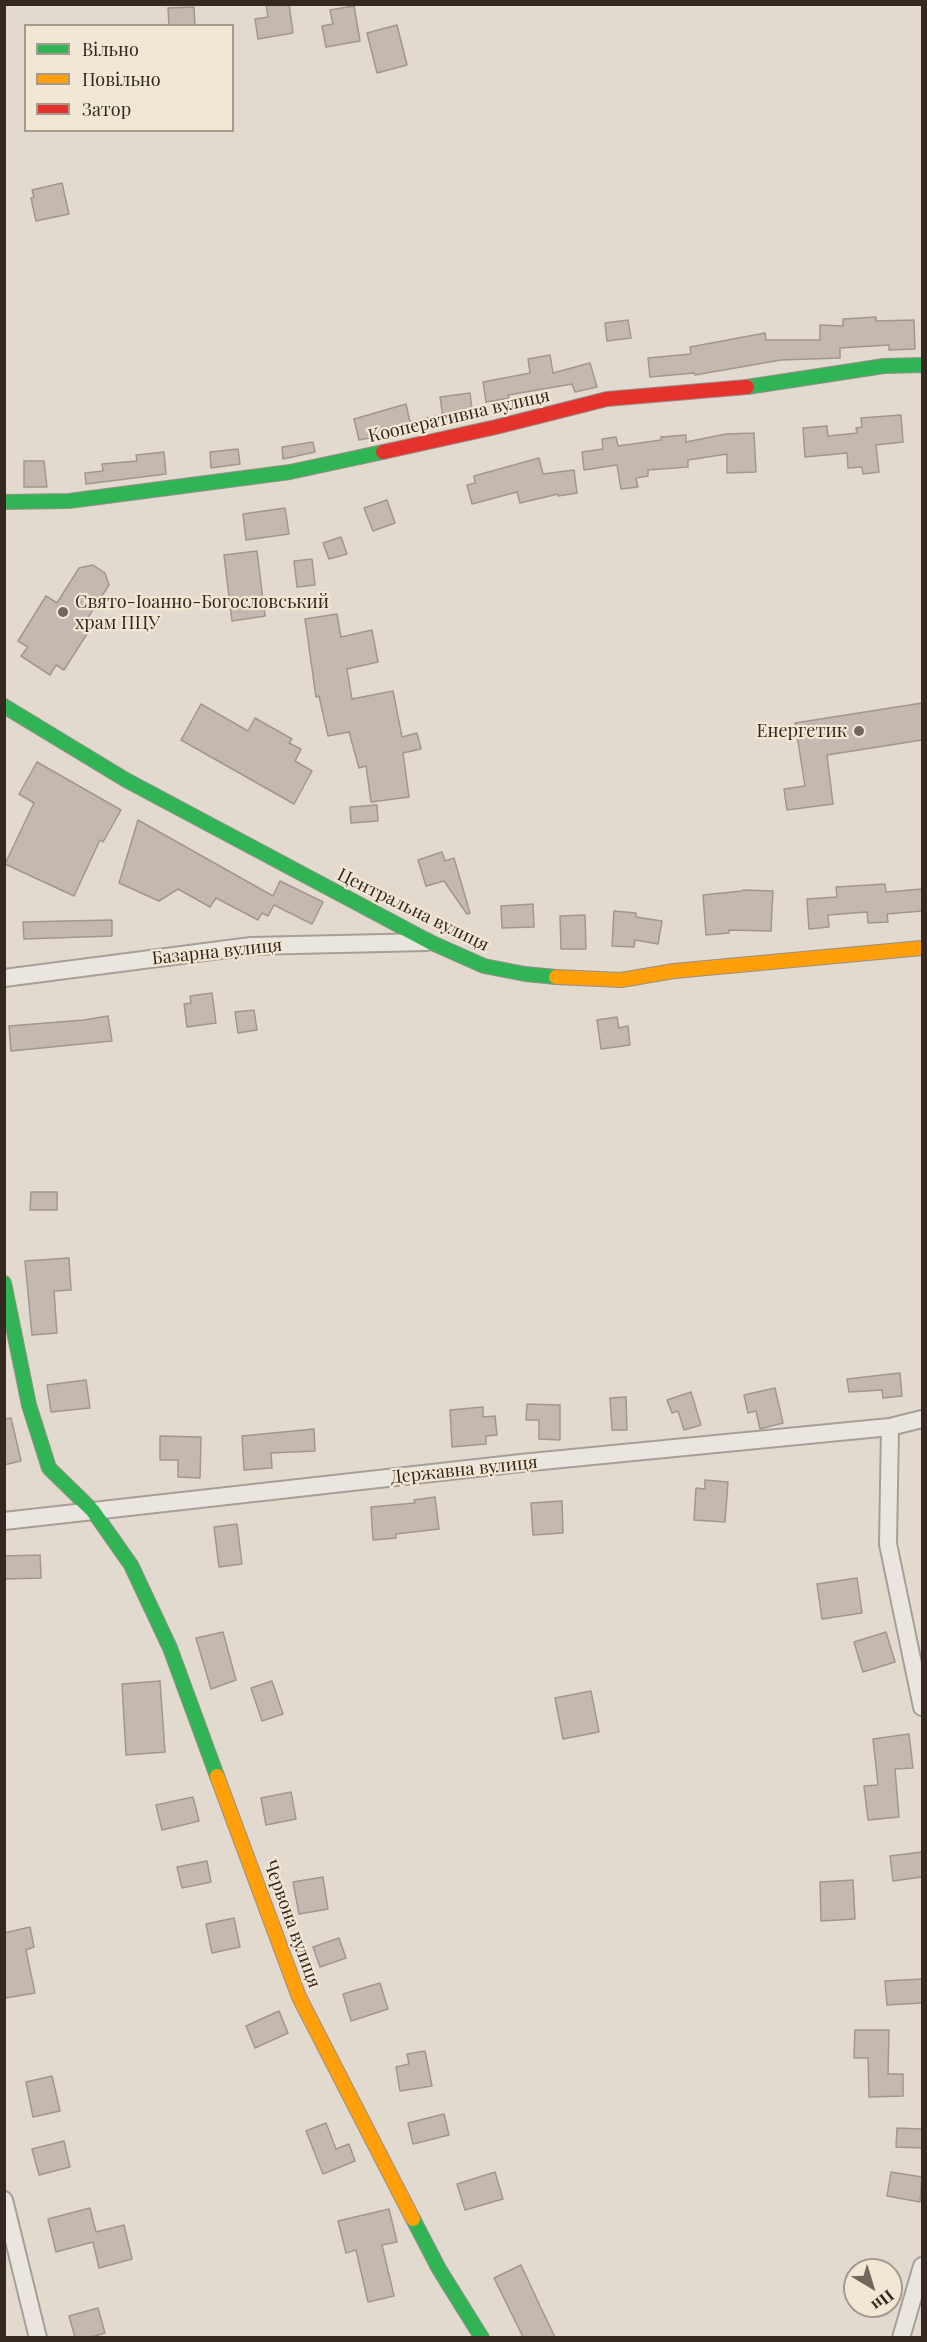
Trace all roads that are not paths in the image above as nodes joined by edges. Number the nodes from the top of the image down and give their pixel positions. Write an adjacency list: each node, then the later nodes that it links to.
1 (922, 365): 2 (street, Кооперативна вулиця)
2 (4, 502)
3 (4, 706): 4 (street, Центральна вулиця)
4 (430, 942): 5 (street, Центральна вулиця); 6 (street, Базарна вулиця)
5 (922, 948)
6 (4, 978)
7 (4, 1283): 10 (street, Червона вулиця)
8 (922, 1419): 9 (street, Державна вулиця)
9 (890, 1427): 10 (street, Державна вулиця); 12 (street)
10 (93, 1511): 11 (street, Державна вулиця); 16 (street, Червона вулиця)
11 (4, 1521)
12 (922, 1707)
13 (4, 2200): 15 (street)
14 (922, 2266): 17 (street)
15 (38, 2337)
16 (482, 2337)
17 (901, 2337)

